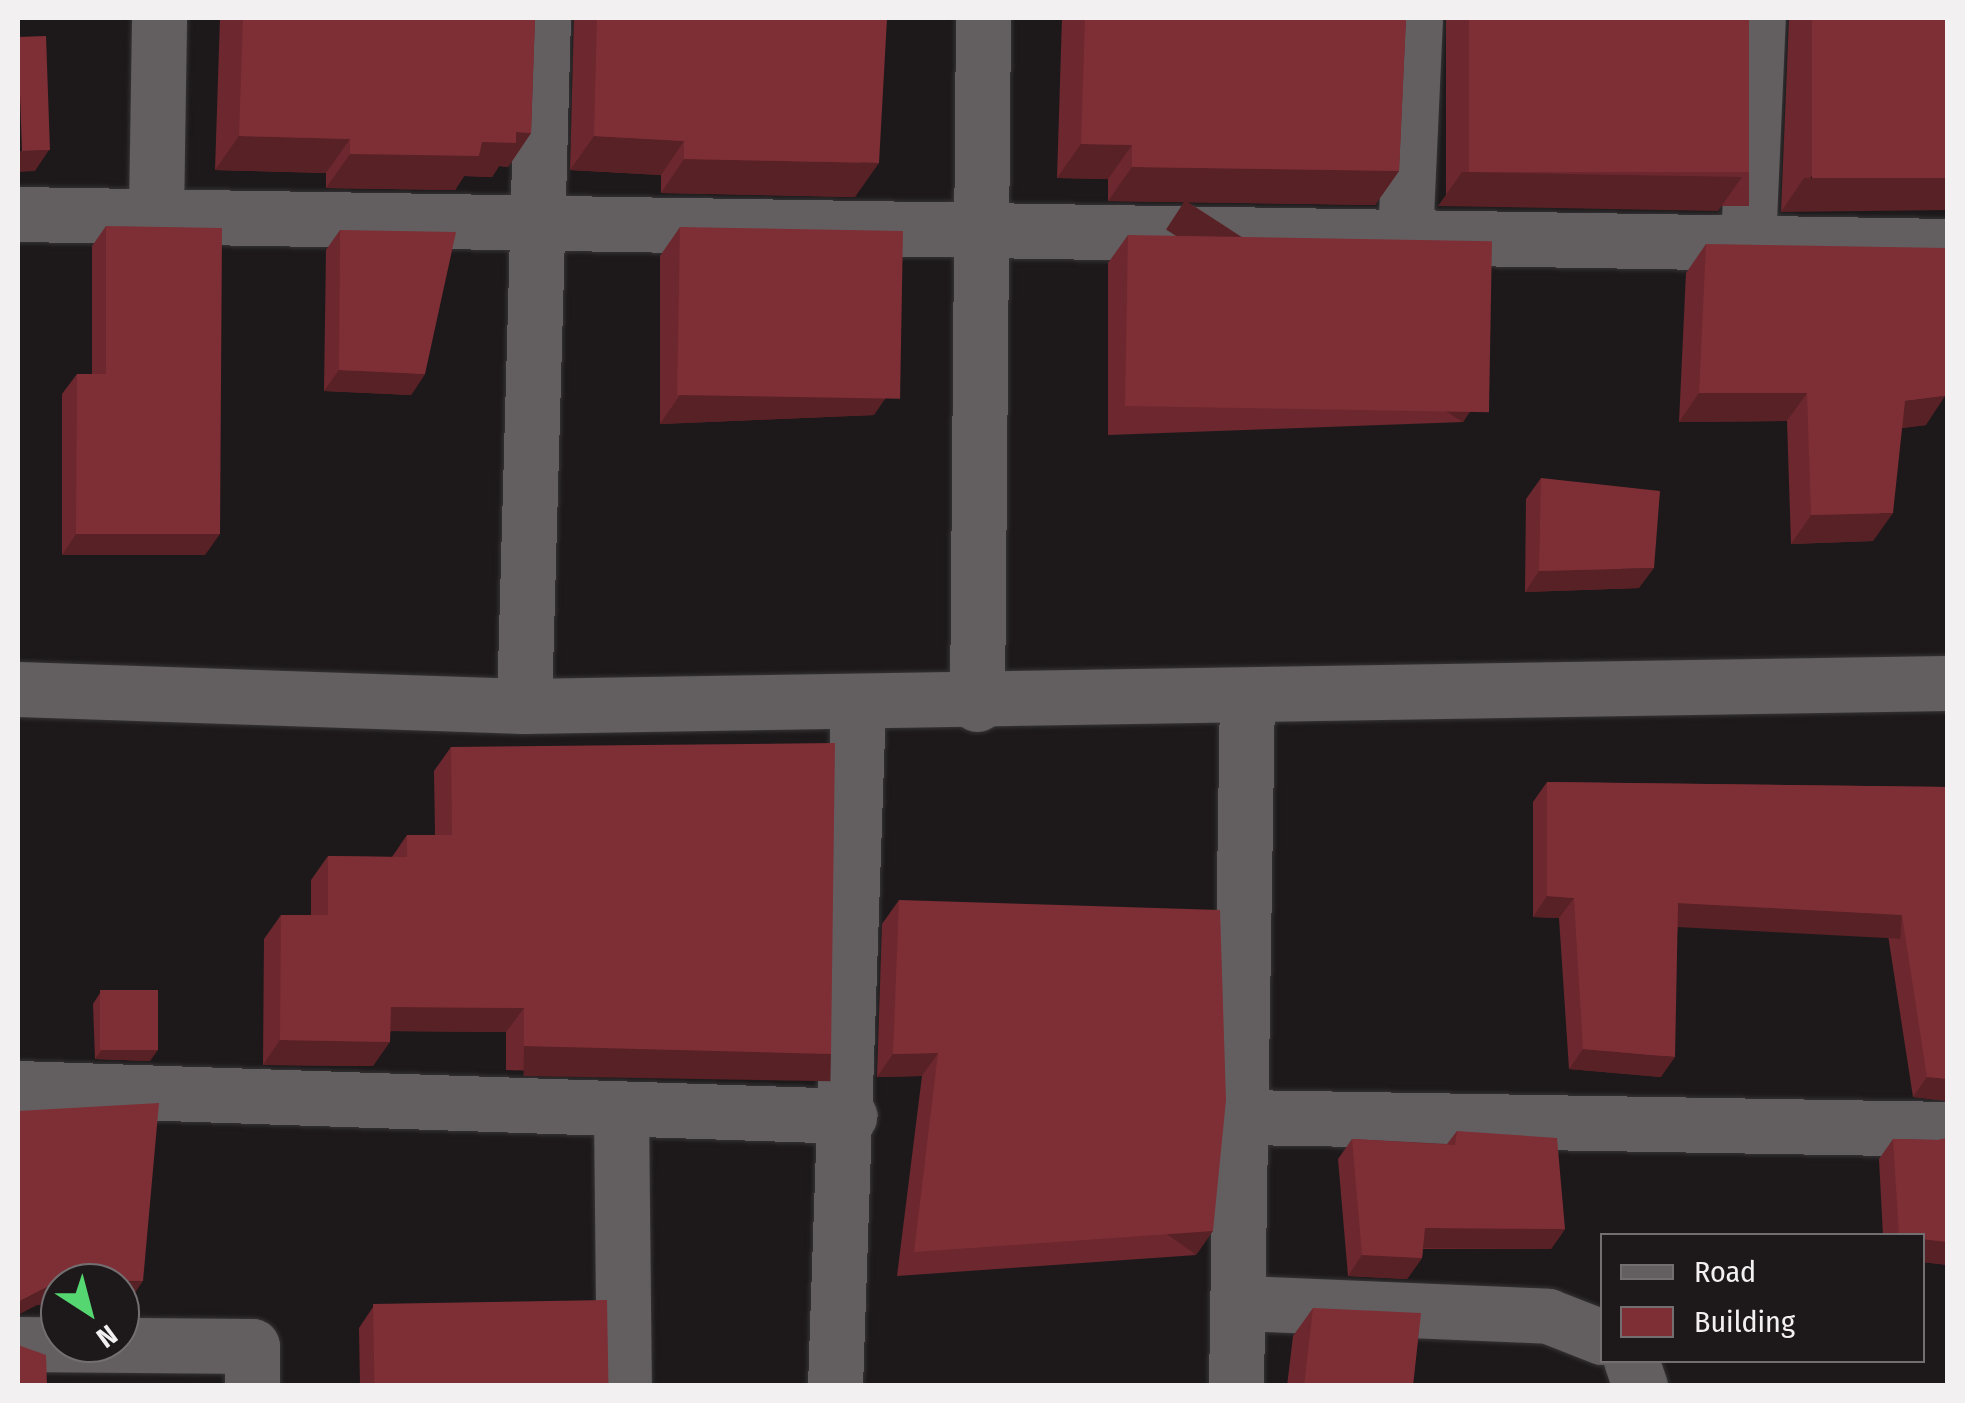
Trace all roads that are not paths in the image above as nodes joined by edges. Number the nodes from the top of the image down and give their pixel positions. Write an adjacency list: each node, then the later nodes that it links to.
1 (159, 18): 6 (street)
2 (543, 18): 9 (street)
3 (983, 18): 8 (street)
4 (1415, 18): 10 (street)
5 (1758, 18): 11 (street)
6 (156, 213): 7 (street); 9 (street)
7 (18, 214)
8 (981, 224): 9 (street); 10 (street); 16 (street)
9 (538, 229): 18 (street)
10 (1406, 238): 11 (street)
11 (1748, 243): 12 (street)
12 (1948, 246)
13 (1948, 683): 15 (street)
14 (18, 689): 18 (street)
15 (1248, 697): 16 (street); 22 (street)
16 (977, 704): 17 (street)
17 (858, 705): 18 (street); 21 (street)
18 (524, 706)
19 (18, 1088): 20 (street)
20 (621, 1111): 21 (street); 28 (street)
21 (850, 1116): 29 (street)
22 (1242, 1117): 23 (street); 24 (street)
23 (1948, 1129)
24 (1243, 1303): 25 (street); 30 (street)
25 (1600, 1336)
26 (18, 1344): 27 (street)
27 (252, 1386)
28 (624, 1386)
29 (835, 1386)
30 (1236, 1386)

